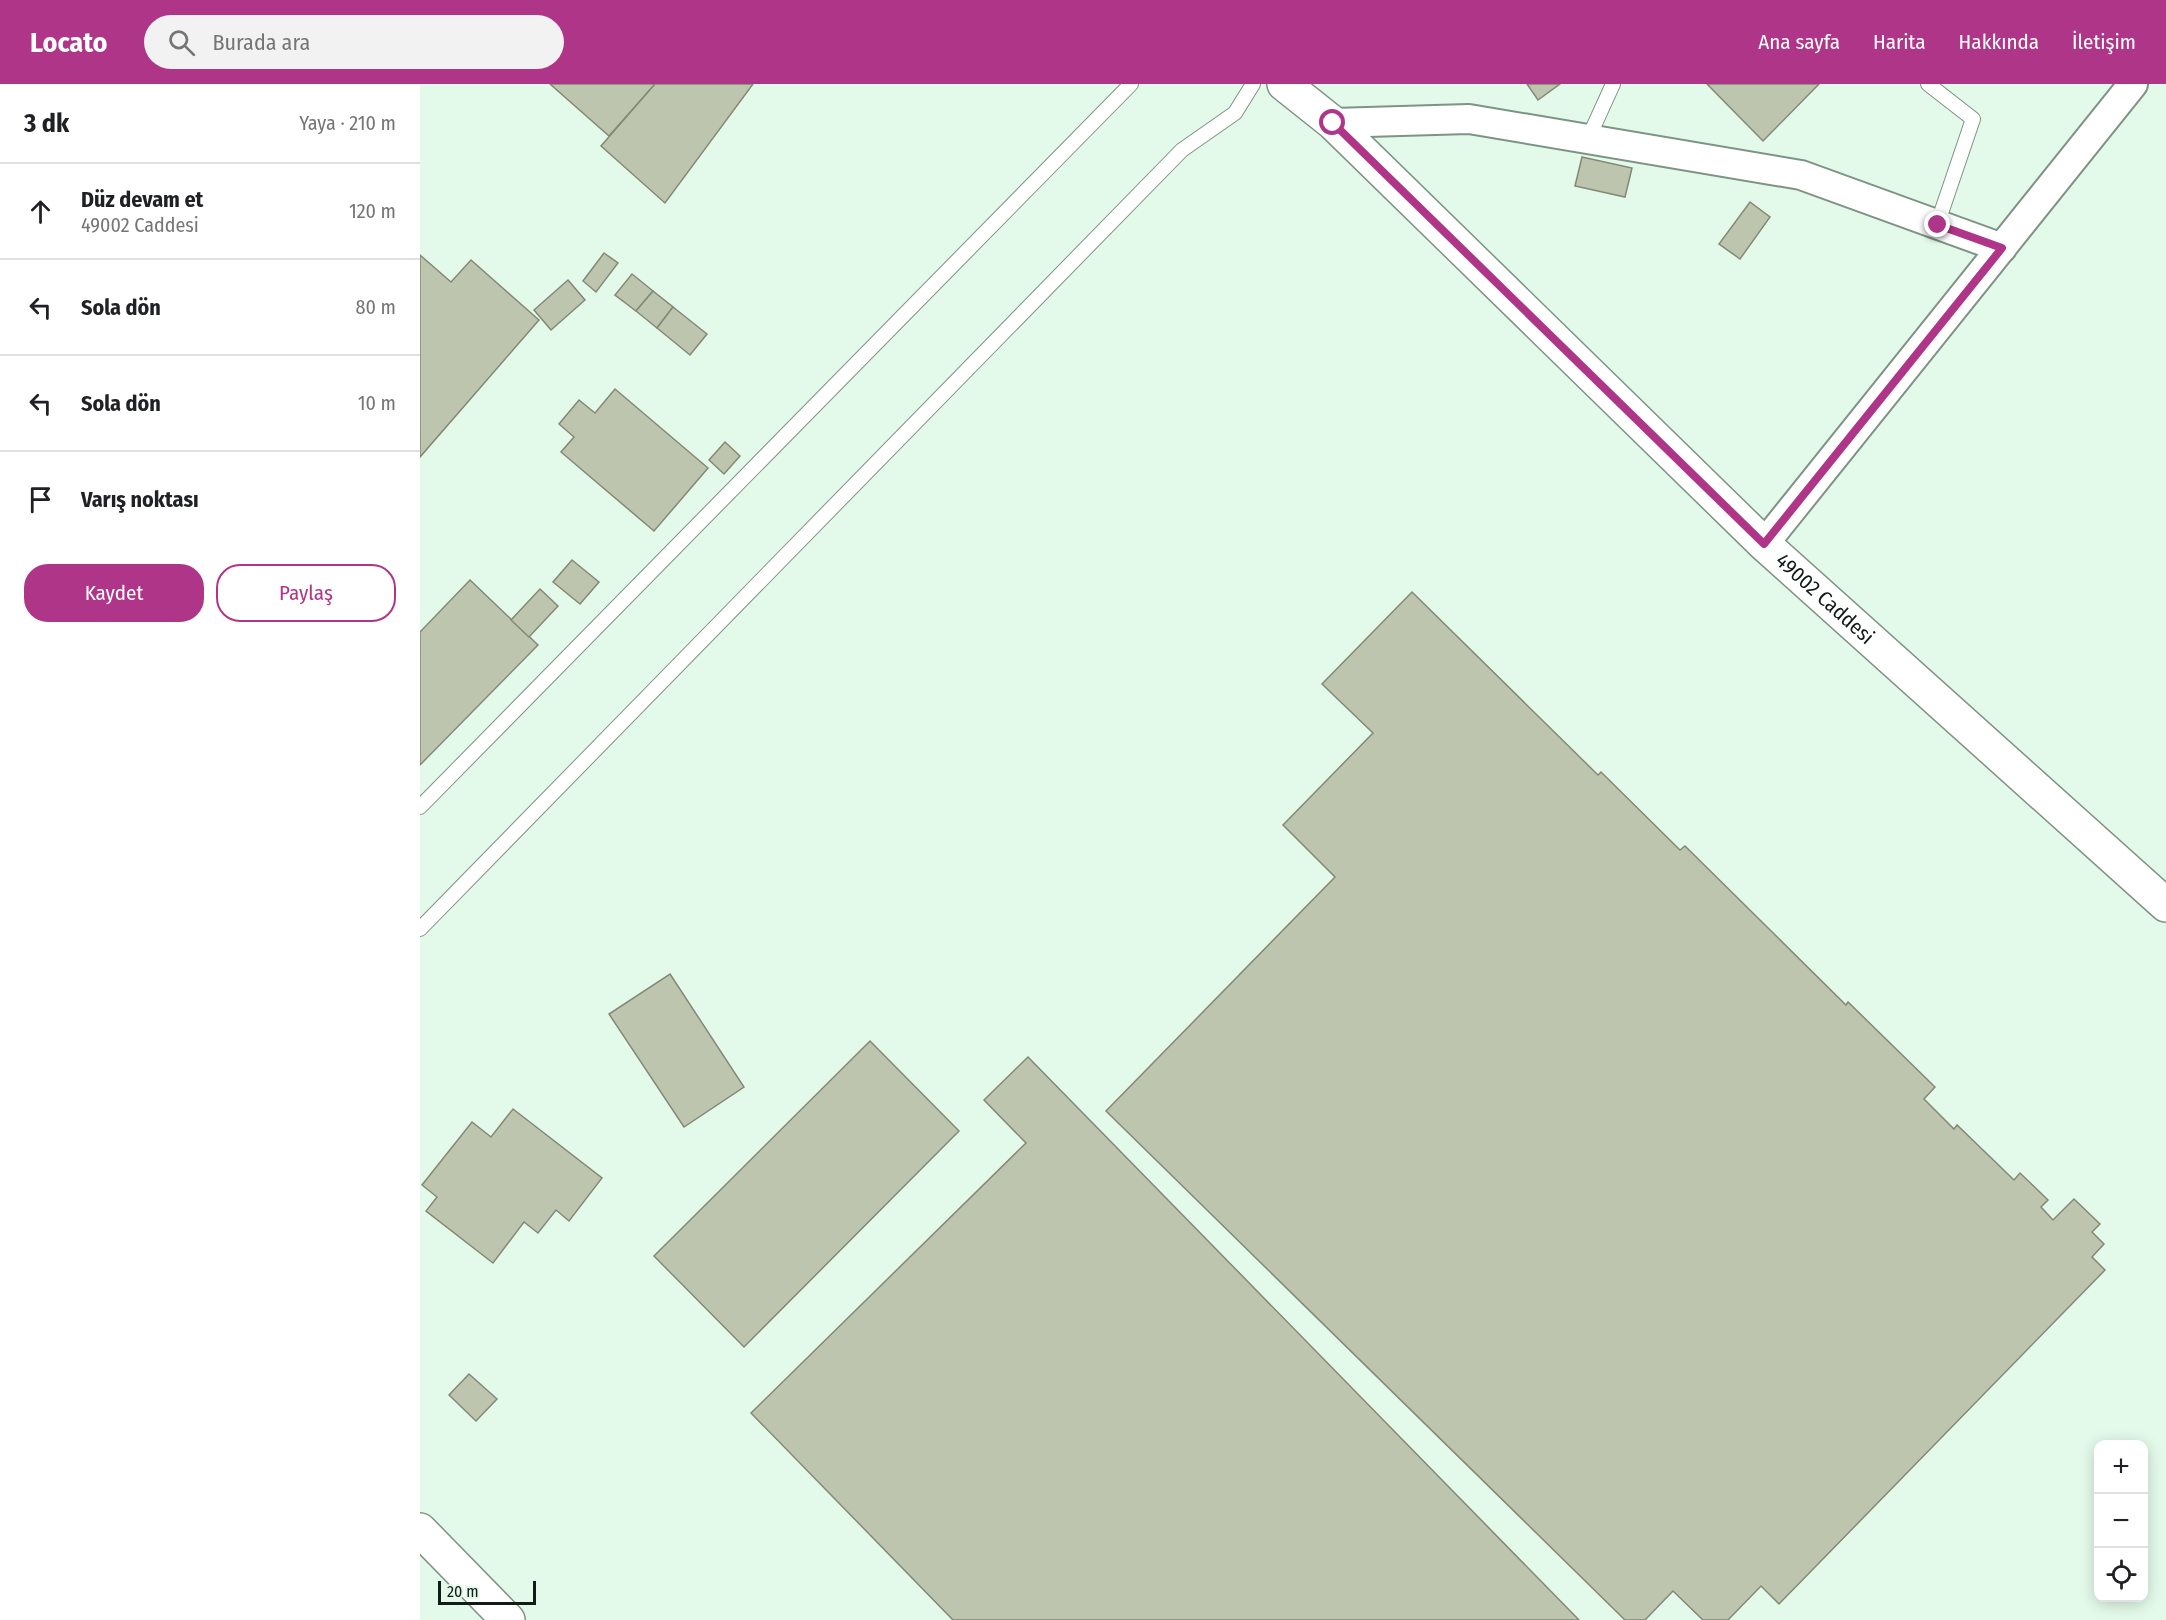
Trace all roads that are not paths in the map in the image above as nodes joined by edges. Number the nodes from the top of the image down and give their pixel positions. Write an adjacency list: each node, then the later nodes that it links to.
1 (1131, 84): 12 (lane)
2 (1253, 84): 14 (lane)
3 (1284, 84): 7 (street, 49002 Caddesi)
4 (1613, 84): 8 (lane)
5 (1928, 84): 9 (lane)
6 (2133, 84): 10 (street)
7 (1333, 123): 8 (street); 11 (street, 49002 Caddesi)
8 (1588, 139): 9 (street)
9 (1938, 225): 10 (street)
10 (2002, 248): 11 (street)
11 (1764, 544): 13 (street, 49002 Caddesi)
12 (420, 807)
13 (2166, 905)
14 (420, 929)
15 (420, 1530): 16 (street)
16 (508, 1620)

